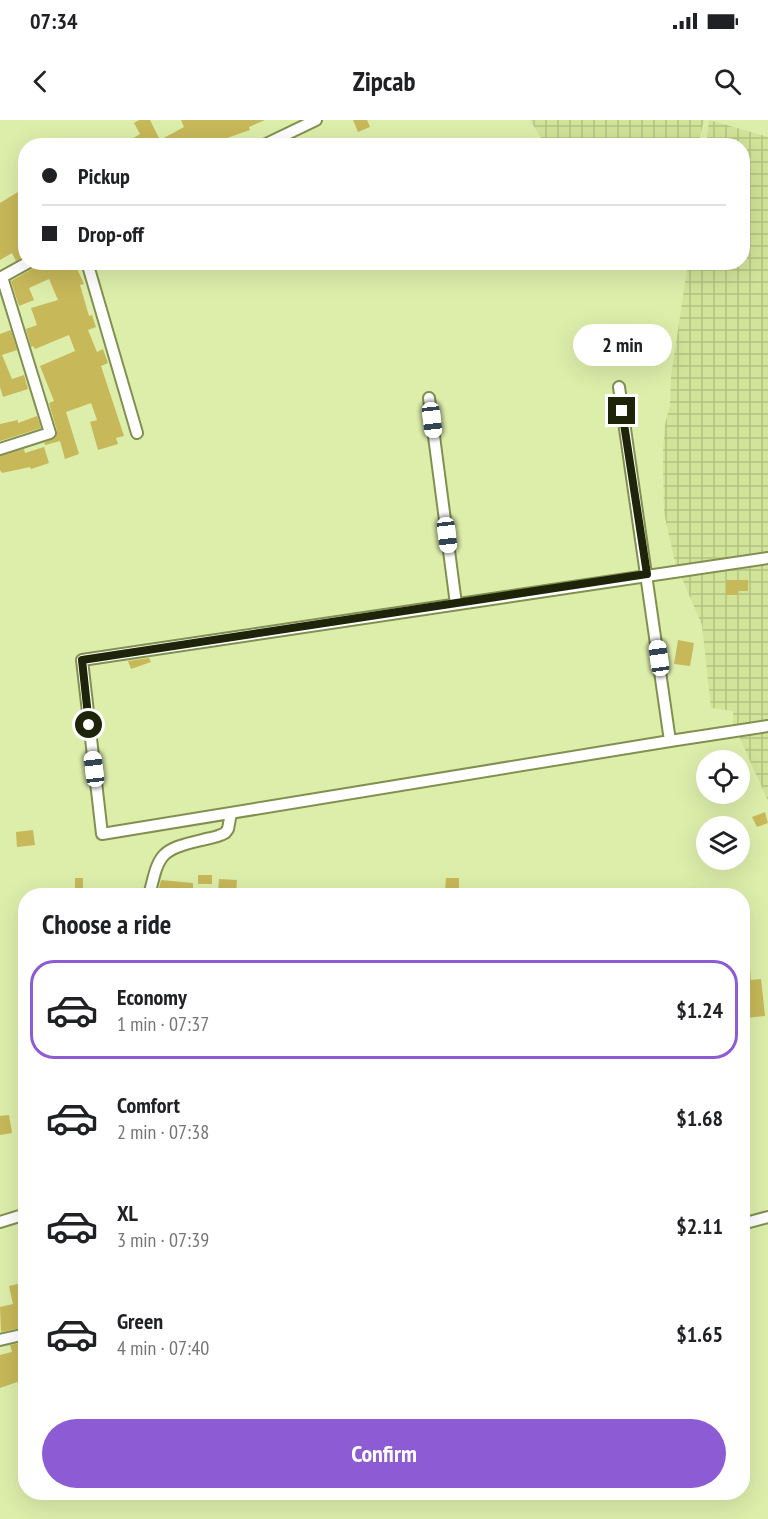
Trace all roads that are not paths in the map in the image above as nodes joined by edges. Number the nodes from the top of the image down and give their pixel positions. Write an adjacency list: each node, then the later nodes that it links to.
1 (316, 120): 2 (street)
2 (279, 138)
3 (18, 268): 5 (street)
4 (89, 270): 8 (street)
5 (1, 278): 9 (street)
6 (619, 387): 11 (street)
7 (429, 398): 12 (street)
8 (137, 433)
9 (0, 449)
10 (768, 558): 11 (street)
11 (647, 574): 12 (street); 14 (street)
12 (456, 604): 15 (street)
13 (768, 726): 14 (street)
14 (670, 741): 15 (street)
15 (231, 813): 16 (street)
16 (151, 888)
17 (18, 1216): 19 (street)
18 (768, 1217): 20 (street)
19 (0, 1222)
20 (750, 1222)
21 (18, 1336): 22 (street)
22 (0, 1340)

